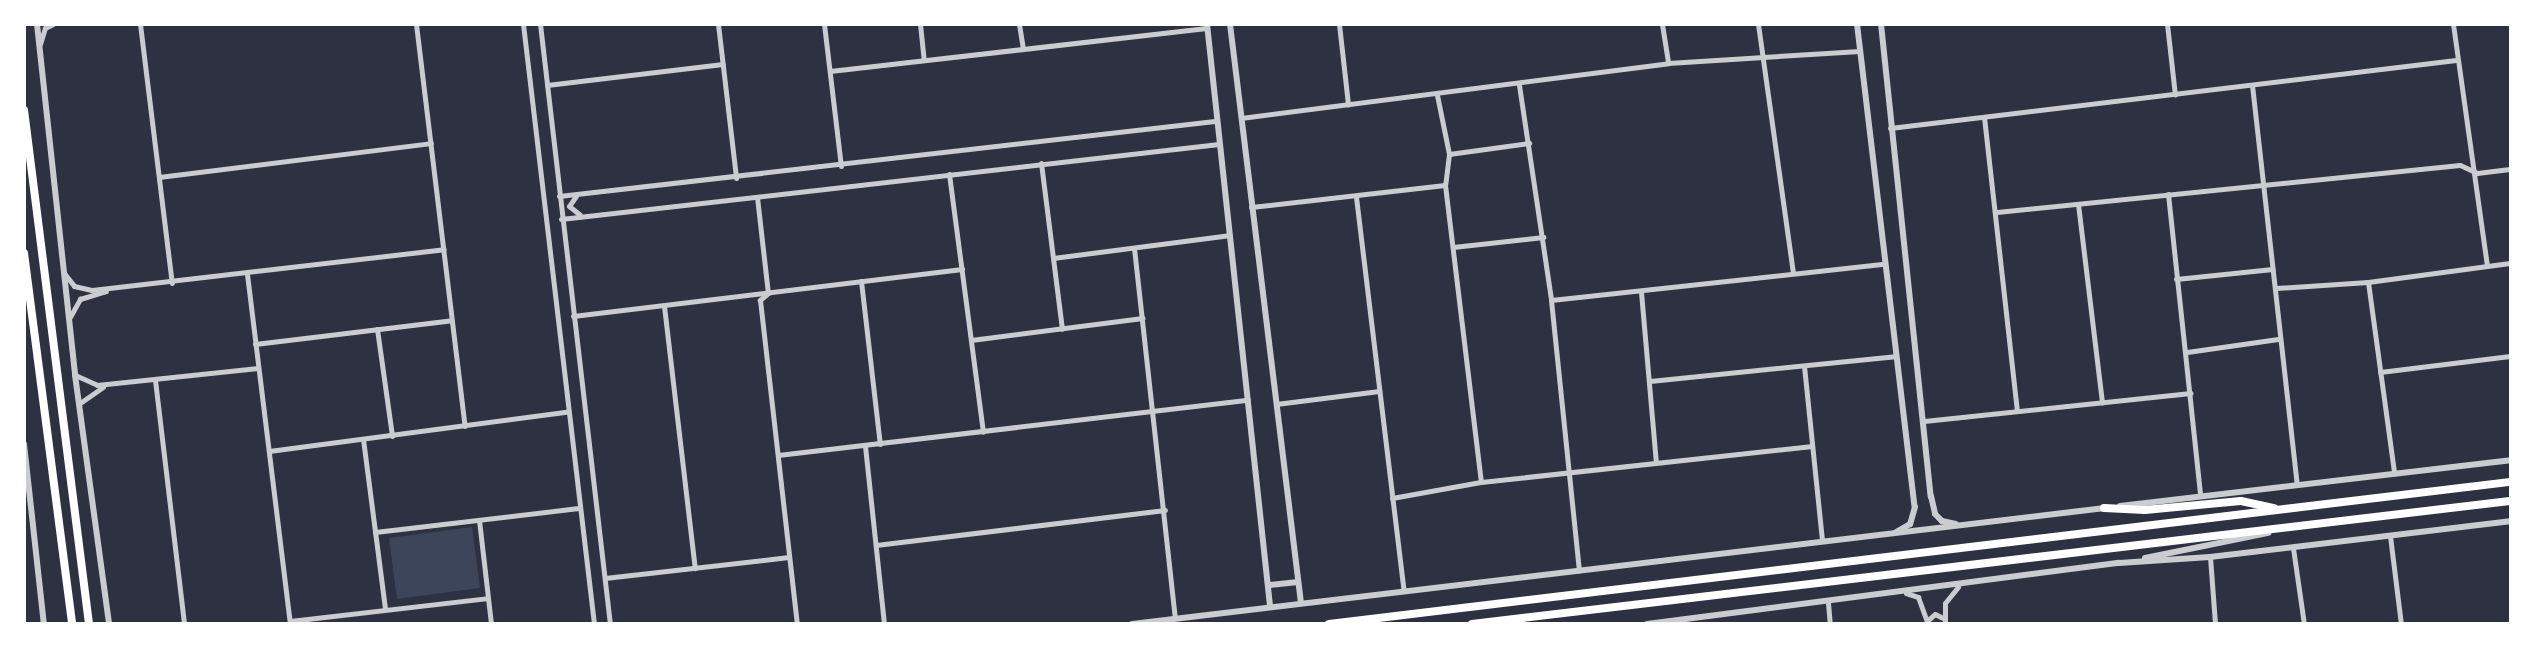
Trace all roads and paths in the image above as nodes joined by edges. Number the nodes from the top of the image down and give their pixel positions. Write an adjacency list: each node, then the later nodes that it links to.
1 (37, 24): 20 (street)
2 (53, 24): 20 (street)
3 (140, 24): 49 (street)
4 (416, 24): 40 (street)
5 (523, 24): 115 (street)
6 (540, 24): 29 (street)
7 (718, 24): 27 (street)
8 (824, 24): 28 (street)
9 (920, 24): 24 (street)
10 (1019, 24): 21 (street)
11 (1230, 24): 37 (street)
12 (1339, 24): 34 (street)
13 (1662, 24): 26 (street)
14 (1758, 24): 23 (street)
15 (1857, 24): 22 (street)
16 (1881, 24): 39 (street)
17 (2167, 24): 33 (street)
18 (2453, 24): 25 (street)
19 (1207, 26): 21 (street); 38 (street)
20 (40, 47): 75 (street)
21 (1023, 49): 24 (street)
22 (1860, 51): 23 (street); 71 (street)
23 (1762, 58): 26 (street); 76 (street)
24 (924, 60): 28 (street)
25 (2456, 60): 31 (street); 47 (street)
26 (1668, 63): 30 (street)
27 (723, 64): 29 (street); 50 (street)
28 (830, 71): 45 (street)
29 (547, 85): 55 (street)
30 (1519, 85): 32 (street); 41 (street)
31 (2252, 85): 33 (street); 51 (street)
32 (1437, 95): 34 (street); 43 (street)
33 (2175, 96): 36 (street)
34 (1348, 104): 37 (street)
35 (24, 110): 173 (main road)
36 (1984, 117): 39 (street); 60 (street)
37 (1241, 118): 59 (street)
38 (1216, 121): 42 (street); 45 (street)
39 (1889, 128): 116 (street)
40 (431, 143): 49 (street); 67 (street)
41 (1530, 143): 43 (street); 64 (street)
42 (1219, 145): 44 (street); 63 (street)
43 (1449, 154): 52 (street)
44 (1041, 163): 48 (street); 69 (street)
45 (841, 166): 50 (street)
46 (2511, 169): 47 (street)
47 (2477, 173): 51 (street); 72 (street)
48 (949, 174): 56 (street); 73 (street)
49 (159, 177): 81 (street)
50 (737, 178): 53 (street)
51 (2261, 184): 54 (street); 74 (street)
52 (1446, 185): 57 (street); 65 (street)
53 (579, 194): 55 (street); 61 (street)
54 (2168, 194): 58 (street); 78 (street)
55 (559, 196): 62 (street)
56 (757, 197): 61 (street); 85 (street)
57 (1356, 197): 59 (street); 107 (street)
58 (2078, 204): 60 (street); 111 (street)
59 (1251, 207): 112 (street)
60 (1997, 212): 113 (street)
61 (584, 216): 62 (street)
62 (561, 219): 88 (street)
63 (1229, 235): 66 (street); 109 (street)
64 (1543, 237): 65 (street); 86 (street)
65 (1453, 247): 131 (street)
66 (1134, 248): 69 (street); 90 (street)
67 (444, 249): 77 (street); 91 (street)
68 (24, 253): 172 (main road)
69 (1053, 258): 93 (street)
70 (2511, 263): 72 (street)
71 (1884, 264): 76 (street); 98 (street)
72 (2487, 266): 80 (street)
73 (962, 269): 79 (street); 95 (street)
74 (2272, 269): 78 (street); 83 (street)
75 (64, 273): 82 (street); 89 (street)
76 (1793, 273): 84 (street)
77 (247, 274): 81 (street); 96 (street)
78 (2176, 279): 97 (street)
79 (861, 281): 85 (street); 122 (street)
80 (2368, 282): 83 (street); 102 (street)
81 (172, 283): 82 (street)
82 (125, 287): 89 (street)
83 (2276, 288): 94 (street)
84 (1641, 292): 86 (street); 105 (street)
85 (768, 293): 87 (street); 126 (street)
86 (1551, 300): 130 (street)
87 (664, 306): 88 (street); 154 (street)
88 (573, 316): 156 (street)
89 (70, 317): 103 (street)
90 (1143, 318): 93 (street); 114 (street)
91 (452, 320): 92 (street); 117 (street)
92 (377, 329): 96 (street); 119 (street)
93 (1062, 329): 95 (street)
94 (2278, 339): 97 (street); 133 (street)
95 (971, 340): 118 (street)
96 (255, 344): 101 (street)
97 (2187, 352): 108 (street)
98 (1895, 356): 100 (street); 146 (street)
99 (2511, 356): 102 (street)
100 (1804, 366): 105 (street); 124 (street)
101 (258, 368): 104 (street); 125 (street)
102 (2380, 372): 129 (street)
103 (75, 375): 106 (street); 110 (street)
104 (155, 380): 106 (street); 175 (street)
105 (1650, 382): 128 (street)
106 (114, 384): 110 (street)
107 (1379, 391): 112 (street); 135 (street)
108 (2191, 393): 111 (street); 134 (street)
109 (1248, 400): 114 (street); 158 (street)
110 (80, 403): 174 (street)
111 (2102, 403): 113 (street)
112 (1276, 404): 157 (street)
113 (2017, 410): 116 (street)
114 (1154, 411): 118 (street); 139 (street)
115 (566, 412): 117 (street); 137 (street)
116 (1924, 421): 143 (street)
117 (465, 426): 119 (street)
118 (983, 432): 122 (street)
119 (392, 436): 120 (street)
120 (363, 439): 125 (street); 145 (street)
121 (24, 444): 171 (street)
122 (880, 444): 123 (street)
123 (865, 446): 126 (street); 149 (street)
124 (1810, 446): 128 (street); 148 (street)
125 (269, 451): 169 (street)
126 (778, 455): 151 (street)
127 (2511, 460): 129 (street)
128 (1656, 462): 130 (street)
129 (2394, 473): 133 (street)
130 (1570, 475): 131 (street); 155 (street)
131 (1481, 482): 135 (street)
132 (2511, 482): 140 (main road)
133 (2297, 484): 134 (street)
134 (2200, 495): 138 (street)
135 (1392, 498): 160 (street)
136 (2511, 501): 144 (main road)
137 (579, 508): 141 (street); 177 (street)
138 (2104, 508): 140 (main road); 143 (street)
139 (1166, 510): 149 (street); 167 (street)
140 (2280, 510): 182 (main road)
141 (479, 520): 145 (street); 162 (street)
142 (2511, 521): 147 (street)
143 (1965, 525): 146 (street)
144 (2282, 529): 153 (street); 183 (main road)
145 (375, 532): 166 (street)
146 (1893, 534): 148 (street)
147 (2390, 536): 150 (street); 188 (street)
148 (1822, 541): 155 (street)
149 (876, 545): 180 (street)
150 (2293, 548): 152 (street); 187 (street)
151 (789, 557): 154 (street); 179 (street)
152 (2210, 557): 153 (street); 186 (street)
153 (2119, 563): 159 (street)
154 (695, 568): 156 (street)
155 (1580, 571): 160 (street)
156 (605, 578): 178 (street)
157 (1298, 582): 158 (street); 163 (street)
158 (1269, 585): 165 (street)
159 (1958, 587): 161 (street); 168 (street)
160 (1404, 591): 163 (street)
161 (1906, 593): 164 (street); 170 (street)
162 (488, 598): 166 (street); 176 (street)
163 (1301, 603): 165 (street)
164 (1828, 603): 184 (street); 185 (street)
165 (1270, 606): 167 (street)
166 (385, 609): 169 (street)
167 (1175, 618): 181 (street)
168 (1945, 621): 170 (street)
169 (290, 622)
170 (1927, 622)
171 (44, 624)
172 (72, 624)
173 (89, 624)
174 (108, 624)
175 (184, 624)
176 (491, 624)
177 (594, 624)
178 (610, 624)
179 (797, 624)
180 (884, 624)
181 (1132, 624)
182 (1329, 624)
183 (1472, 624)
184 (1647, 624)
185 (1830, 624)
186 (2215, 624)
187 (2304, 624)
188 (2401, 624)

